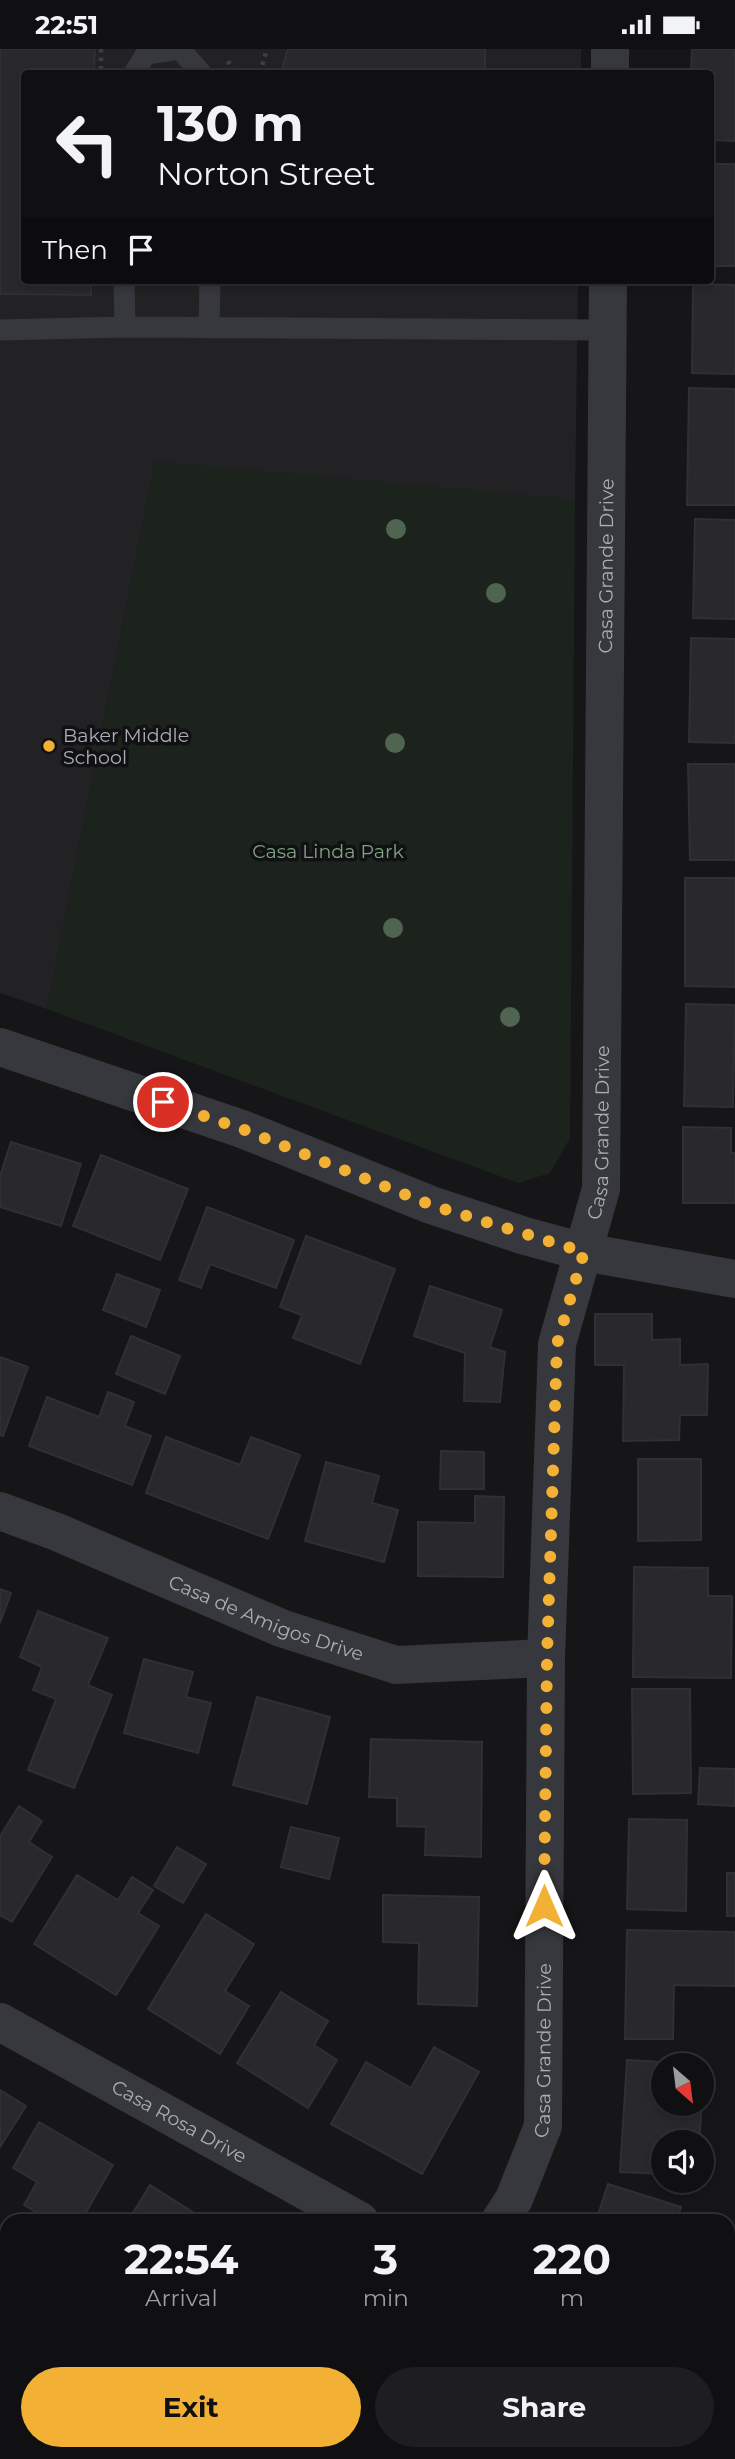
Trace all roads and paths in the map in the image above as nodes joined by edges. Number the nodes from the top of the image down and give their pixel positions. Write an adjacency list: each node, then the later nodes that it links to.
1 (101, 49): 4 (path)
2 (267, 49): 7 (path)
3 (610, 49): 8 (street)
4 (101, 70)
5 (136, 70): 6 (lane)
6 (198, 70)
7 (261, 70)
8 (610, 70)
9 (124, 284): 12 (lane)
10 (210, 284): 13 (lane)
11 (595, 284): 15 (street, Casa Grande Drive)
12 (125, 327): 13 (lane); 14 (lane)
13 (209, 328): 15 (lane)
14 (0, 330)
15 (608, 330): 17 (street, Casa Grande Drive)
16 (0, 1047): 17 (street)
17 (584, 1252): 18 (street); 20 (street, Casa Grande Drive)
18 (735, 1279)
19 (0, 1511): 20 (street, Casa de Amigos Drive)
20 (547, 1658): 23 (street, Casa Grande Drive)
21 (0, 2022): 22 (street, Casa Rosa Drive)
22 (347, 2214)
23 (504, 2214)

